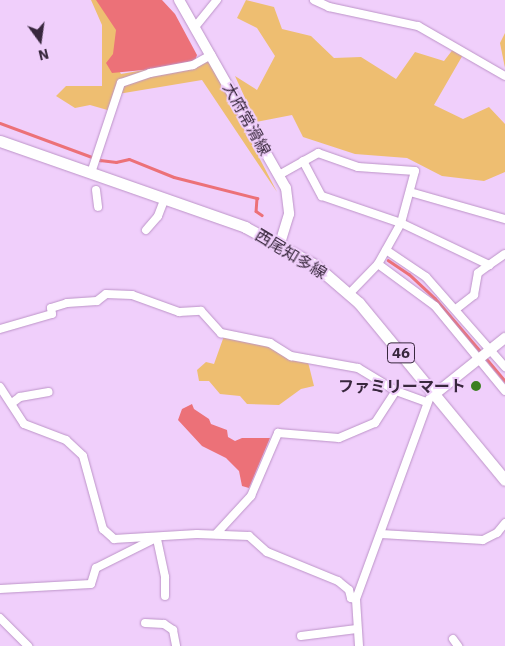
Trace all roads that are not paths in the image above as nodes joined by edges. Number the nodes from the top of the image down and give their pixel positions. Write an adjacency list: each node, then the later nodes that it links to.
1 (179, 0): 4 (main road, 大府常滑線)
2 (218, 0): 4 (street)
3 (316, 0): 6 (street)
4 (195, 27): 5 (main road, 大府常滑線)
5 (211, 55): 9 (street); 10 (main road, 大府常滑線)
6 (505, 76)
7 (0, 141): 9 (main road, 西尾知多線 / 46)
8 (303, 160): 10 (street); 12 (street); 16 (street)
9 (91, 173): 13 (main road, 西尾知多線 / 46)
10 (279, 175): 18 (main road, 大府常滑線)
11 (96, 190): 14 (street)
12 (410, 192): 15 (street); 16 (street)
13 (165, 198): 17 (street); 18 (main road, 西尾知多線 / 46)
14 (98, 207)
15 (505, 219)
16 (401, 224): 19 (street); 22 (street)
17 (146, 230)
18 (280, 244): 23 (main road, 西尾知多線 / 46)
19 (385, 252): 21 (street); 24 (street)
20 (505, 254): 22 (street)
21 (378, 263): 23 (street); 27 (street)
22 (489, 265): 24 (street)
23 (350, 293): 33 (main road, 西尾知多線 / 46)
24 (456, 309): 27 (street)
25 (0, 329): 30 (street)
26 (505, 338): 27 (main road)
27 (484, 354): 28 (street); 31 (street); 33 (main road)
28 (505, 367)
29 (0, 387): 34 (street)
30 (396, 391): 33 (street); 37 (street)
31 (505, 391)
32 (49, 392): 34 (street)
33 (431, 398): 35 (main road, 西尾知多線 / 46); 38 (street)
34 (12, 403): 39 (street)
35 (505, 480)
36 (505, 523): 38 (street)
37 (216, 534): 39 (street); 42 (street)
38 (381, 534): 42 (street)
39 (155, 539): 40 (street); 41 (street)
40 (0, 588)
41 (164, 596)
42 (356, 598): 45 (street)
43 (0, 618): 47 (street)
44 (146, 623): 48 (street)
45 (357, 629): 46 (street); 49 (street)
46 (301, 636)
47 (28, 646)
48 (176, 646)
49 (359, 646)

